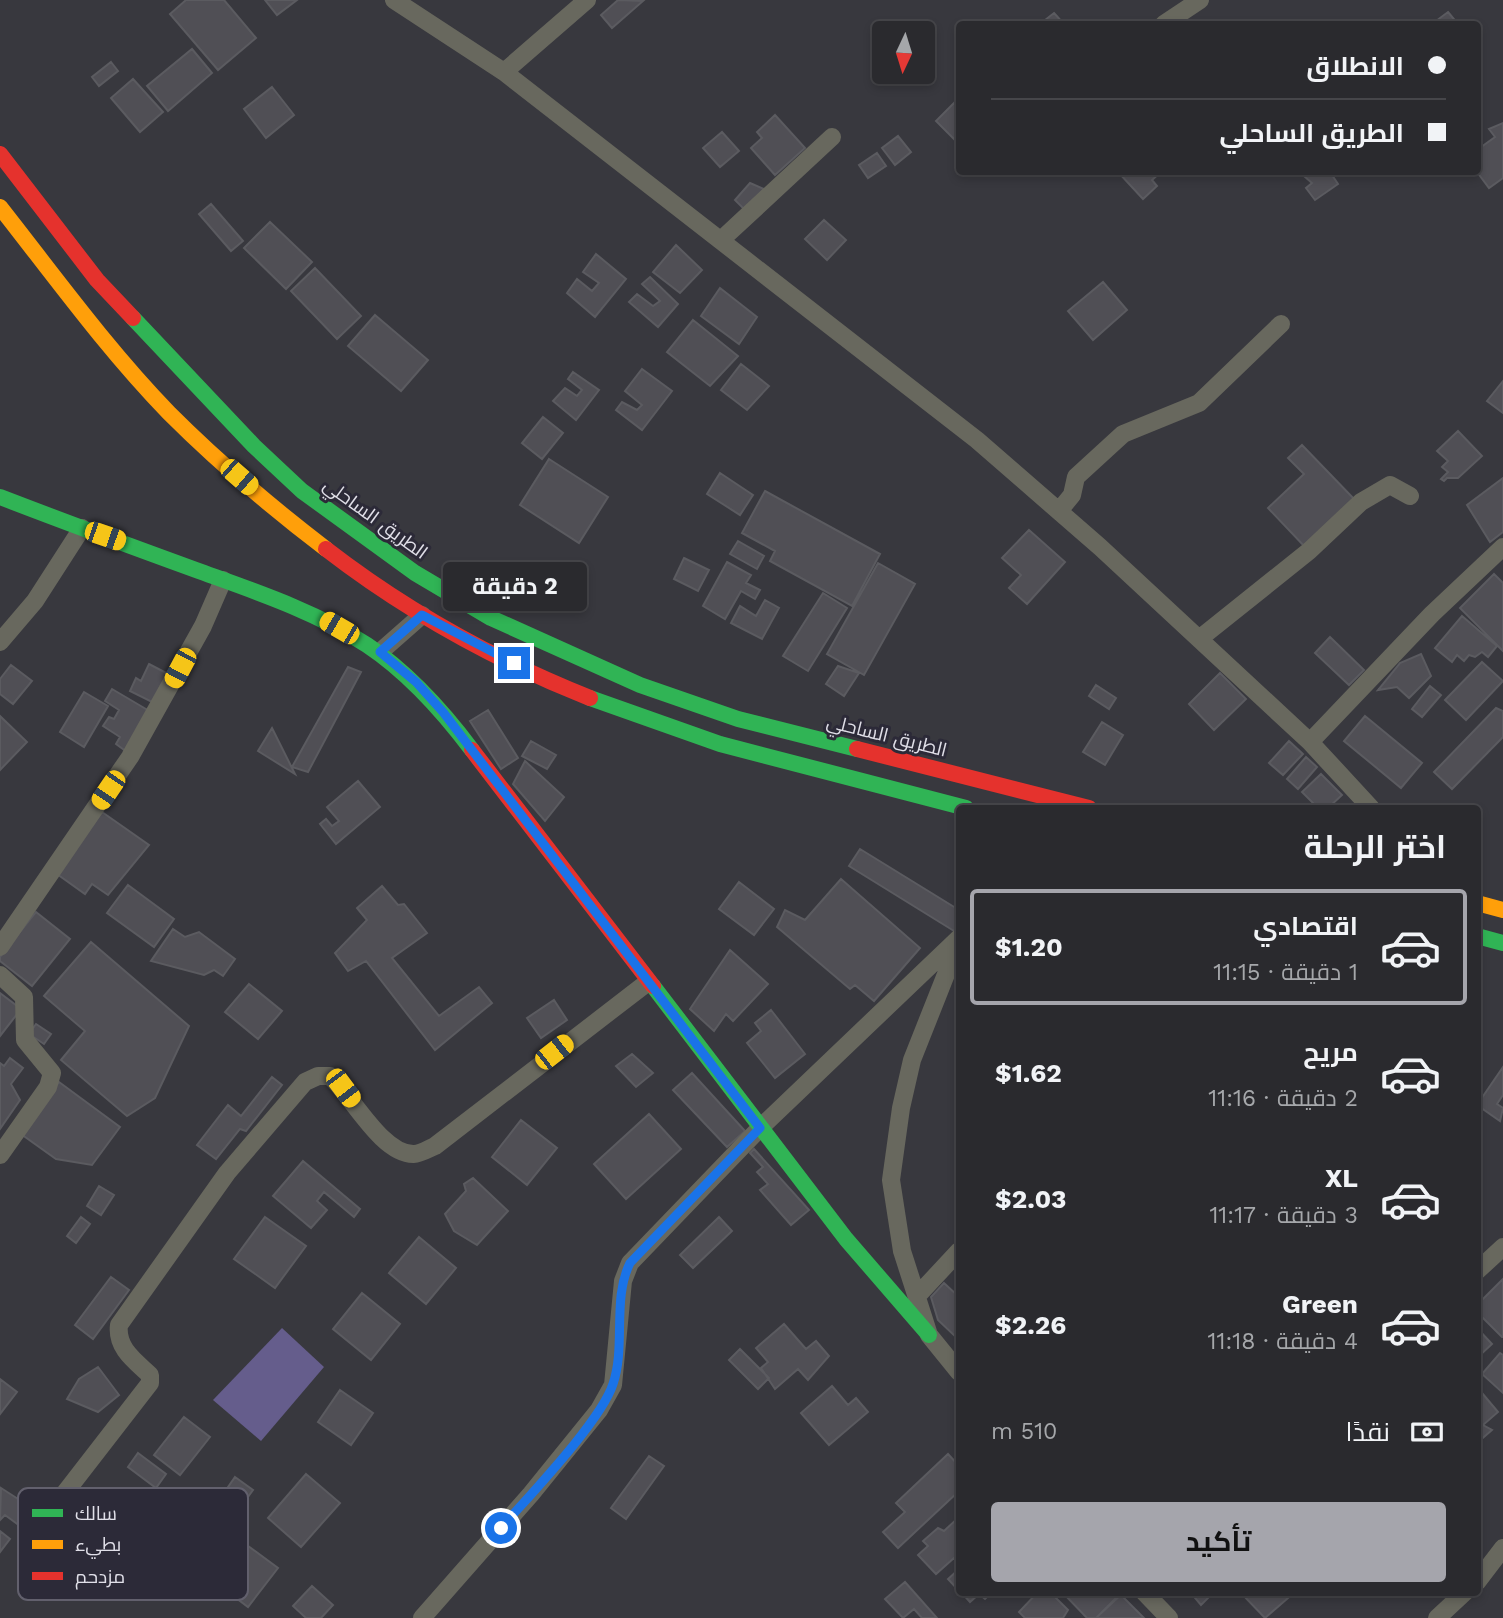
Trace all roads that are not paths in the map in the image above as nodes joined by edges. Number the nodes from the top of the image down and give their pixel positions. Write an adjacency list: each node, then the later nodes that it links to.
1 (394, 0): 5 (street)
2 (587, 0): 5 (street)
3 (1200, 0): 4 (street)
4 (1168, 21)
5 (504, 72): 9 (street)
6 (832, 137): 9 (street)
7 (0, 154): 23 (main road, الطريق الساحلي)
8 (0, 207): 17 (main road)
9 (721, 240): 13 (street)
10 (1281, 324): 13 (street)
11 (1410, 496): 18 (street)
12 (0, 497): 14 (main road)
13 (1059, 511): 18 (street)
14 (82, 528): 16 (main road); 19 (street)
15 (1503, 547): 21 (street)
16 (223, 580): 20 (main road); 30 (street)
17 (422, 615): 20 (street); 22 (main road)
18 (1199, 639): 21 (street)
19 (0, 642)
20 (380, 652): 33 (main road)
21 (1310, 742): 24 (street)
22 (956, 805)
23 (1077, 805)
24 (1368, 805)
25 (1481, 904): 26 (main road)
26 (1503, 910)
27 (1481, 937): 29 (main road)
28 (956, 943): 34 (street)
29 (1503, 943)
30 (0, 947)
31 (956, 948): 39 (street)
32 (0, 975): 35 (street)
33 (648, 982): 34 (main road); 42 (street)
34 (760, 1128): 40 (main road); 47 (street)
35 (0, 1155)
36 (1503, 1247): 38 (street)
37 (956, 1254): 39 (street)
38 (1481, 1267)
39 (917, 1296): 40 (street)
40 (929, 1335): 41 (street)
41 (956, 1368)
42 (69, 1488)
43 (1503, 1548): 44 (street)
44 (1481, 1577)
45 (1148, 1596): 48 (street)
46 (1461, 1596): 49 (street)
47 (422, 1618)
48 (1169, 1618)
49 (1437, 1618)

